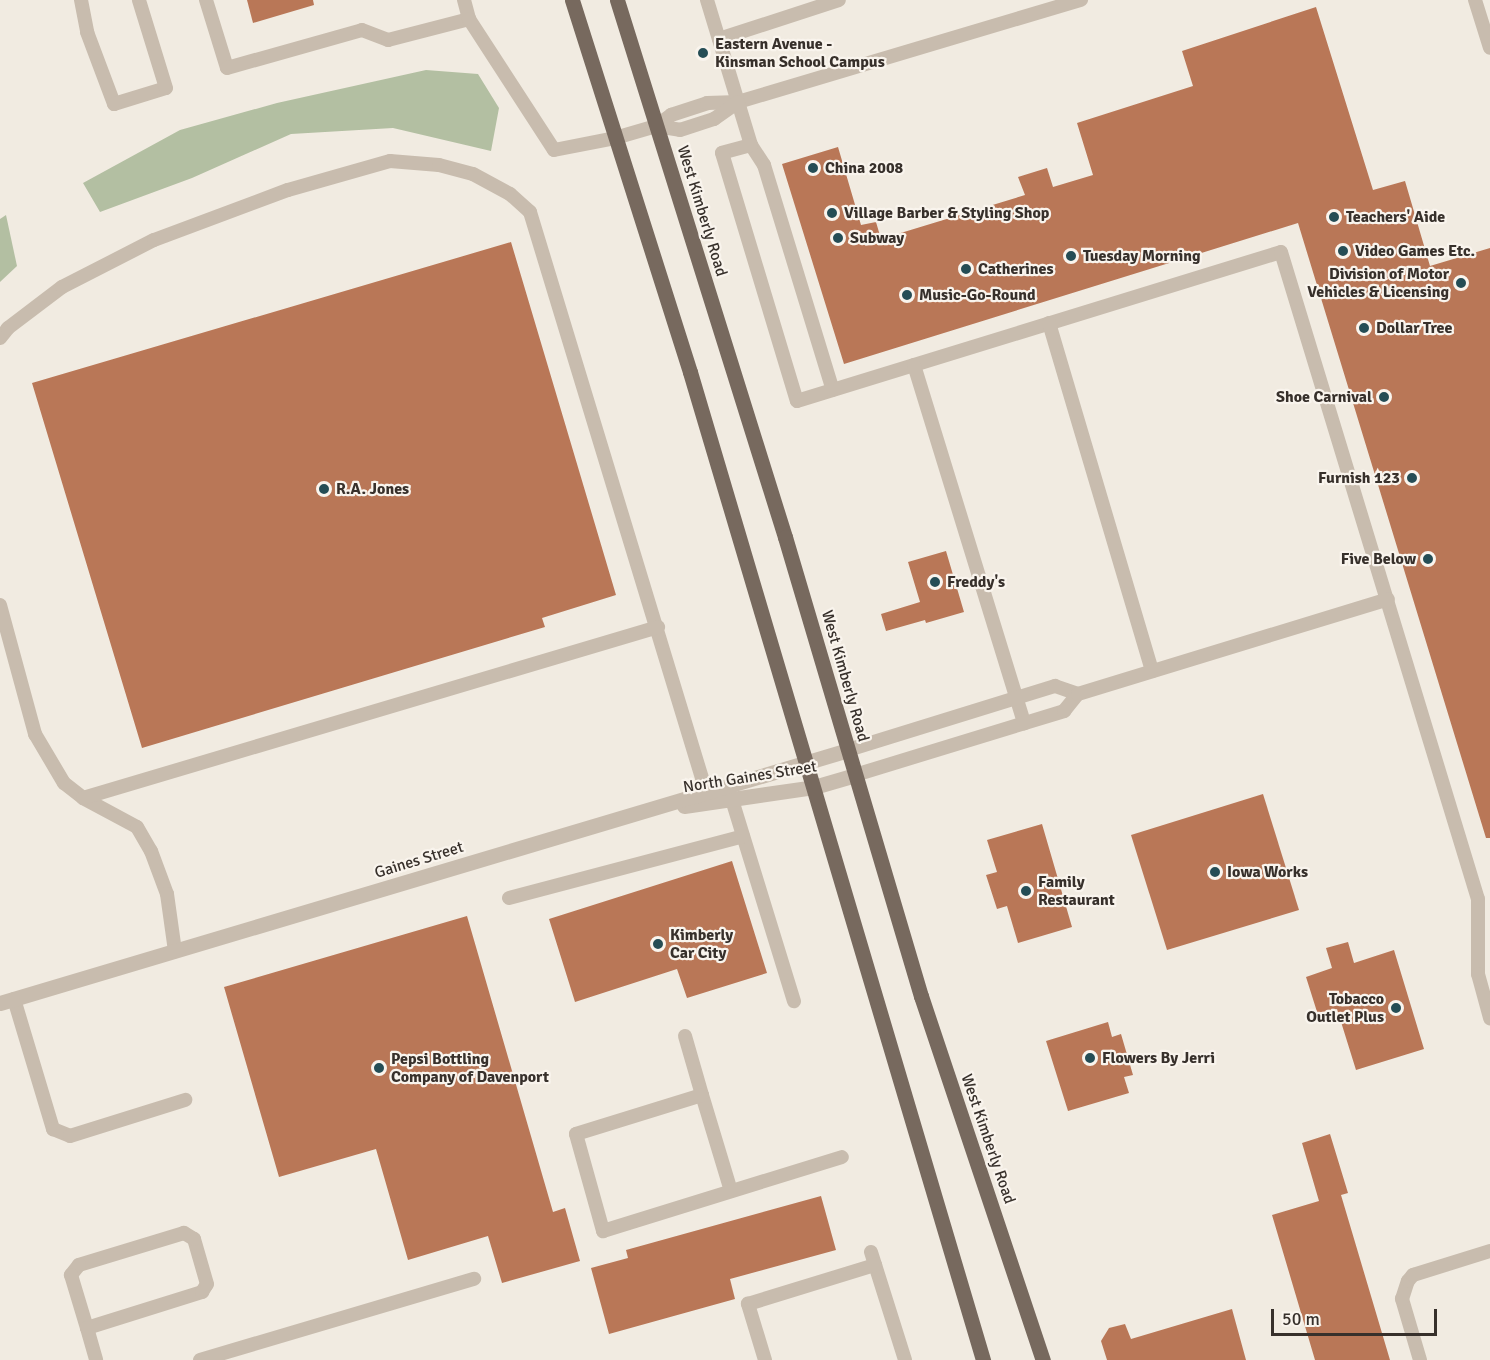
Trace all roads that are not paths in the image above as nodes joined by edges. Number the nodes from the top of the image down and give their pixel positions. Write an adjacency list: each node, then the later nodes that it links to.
1 (81, 0): 2 (lane)
2 (139, 0)
3 (206, 0): 11 (lane)
4 (464, 0): 11 (lane)
5 (572, 0): 16 (main road)
6 (617, 0): 15 (main road, West Kimberly Road)
7 (707, 0): 12 (lane)
8 (839, 0): 12 (lane)
9 (1081, 0): 14 (lane)
10 (1475, 0): 13 (lane)
11 (469, 18): 16 (lane)
12 (719, 39): 14 (lane)
13 (1490, 48)
14 (738, 102): 15 (lane); 17 (lane)
15 (656, 126): 16 (lane); 29 (main road, West Kimberly Road)
16 (615, 138): 30 (main road)
17 (751, 145): 21 (lane); 21 (lane)
18 (1048, 323): 20 (lane); 22 (lane); 25 (lane)
19 (0, 338): 24 (lane)
20 (914, 364): 21 (lane); 27 (lane)
21 (833, 390)
22 (1388, 599): 25 (lane); 42 (lane)
23 (0, 605): 34 (lane)
24 (658, 627): 34 (lane); 35 (lane)
25 (1152, 671): 26 (lane)
26 (1078, 694): 27 (lane); 28 (lane)
27 (1016, 698): 28 (lane); 29 (lane)
28 (1023, 723): 31 (lane)
29 (848, 750): 30 (street, Gaines Street); 31 (main road, West Kimberly Road)
30 (807, 762): 32 (street, Gaines Street); 33 (main road)
31 (855, 775): 33 (street, North Gaines Street); 56 (main road, West Kimberly Road)
32 (727, 785): 35 (street, Gaines Street); 36 (lane)
33 (814, 787): 36 (street, North Gaines Street); 55 (main road)
34 (83, 798): 39 (lane)
35 (708, 798): 36 (street, North Gaines Street); 39 (street, Gaines Street)
36 (733, 801): 37 (lane)
37 (743, 836): 38 (lane); 41 (lane)
38 (509, 898)
39 (175, 951): 40 (street, Gaines Street)
40 (7, 1001): 45 (lane)
41 (794, 1001)
42 (1490, 1018)
43 (685, 1036): 44 (lane)
44 (702, 1095): 47 (lane); 47 (lane)
45 (185, 1100)
46 (842, 1157): 47 (lane)
47 (731, 1191)
48 (1484, 1253): 57 (lane)
49 (474, 1279): 52 (lane)
50 (87, 1328): 50 (lane); 51 (lane)
51 (96, 1360)
52 (200, 1360)
53 (765, 1360): 54 (lane)
54 (905, 1360)
55 (983, 1360)
56 (1043, 1360)
57 (1420, 1360)

